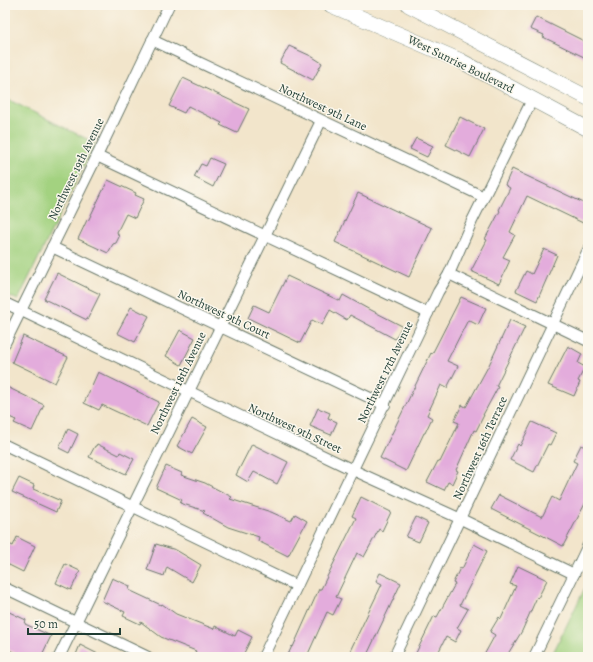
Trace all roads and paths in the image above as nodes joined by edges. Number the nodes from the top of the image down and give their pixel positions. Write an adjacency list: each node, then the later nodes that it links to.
1 (169, 5): 4 (street, Northwest 19th Avenue)
2 (331, 5): 6 (main road, West Sunrise Boulevard)
3 (409, 5): 5 (main road)
4 (152, 40): 7 (street, Northwest 9th Lane); 9 (street, Northwest 19th Avenue)
5 (588, 98)
6 (532, 100): 8 (main road, West Sunrise Boulevard); 10 (street, Northwest 17th Avenue)
7 (321, 121): 10 (street, Northwest 9th Lane); 11 (street, Northwest 18th Avenue)
8 (588, 129)
9 (97, 156): 11 (street); 12 (street, Northwest 19th Avenue)
10 (484, 197): 14 (street, Northwest 17th Avenue)
11 (266, 235): 17 (street); 19 (street, Northwest 18th Avenue)
12 (52, 247): 16 (street, Northwest 19th Avenue); 19 (street, Northwest 9th Court)
13 (588, 250): 18 (street, Northwest 16th Terrace)
14 (449, 274): 17 (street, Northwest 17th Avenue); 18 (street)
15 (5, 303): 16 (street, Northwest 9th Street)
16 (21, 311): 21 (street, Northwest 19th Avenue); 22 (street, Northwest 9th Street)
17 (428, 313): 23 (street, Northwest 17th Avenue)
18 (552, 324): 20 (street); 27 (street, Northwest 16th Terrace)
19 (220, 326): 22 (street, Northwest 18th Avenue); 23 (street, Northwest 9th Court)
20 (588, 341)
21 (5, 343)
22 (188, 392): 25 (street, Northwest 9th Street); 26 (street, Northwest 18th Avenue)
23 (385, 405): 25 (street, Northwest 17th Avenue)
24 (5, 445): 26 (street)
25 (353, 470): 27 (street, Northwest 9th Street); 30 (street, Northwest 17th Avenue)
26 (132, 506): 30 (street); 32 (street, Northwest 18th Avenue)
27 (461, 519): 29 (street, Northwest 9th Street); 36 (street, Northwest 16th Terrace)
28 (588, 545): 29 (street)
29 (574, 574): 37 (street)
30 (297, 586): 35 (street, Northwest 17th Avenue)
31 (5, 588): 32 (street)
32 (75, 622): 33 (street, Northwest 18th Avenue); 34 (street)
33 (59, 657)
34 (148, 657)
35 (263, 657)
36 (394, 657)
37 (534, 657)

